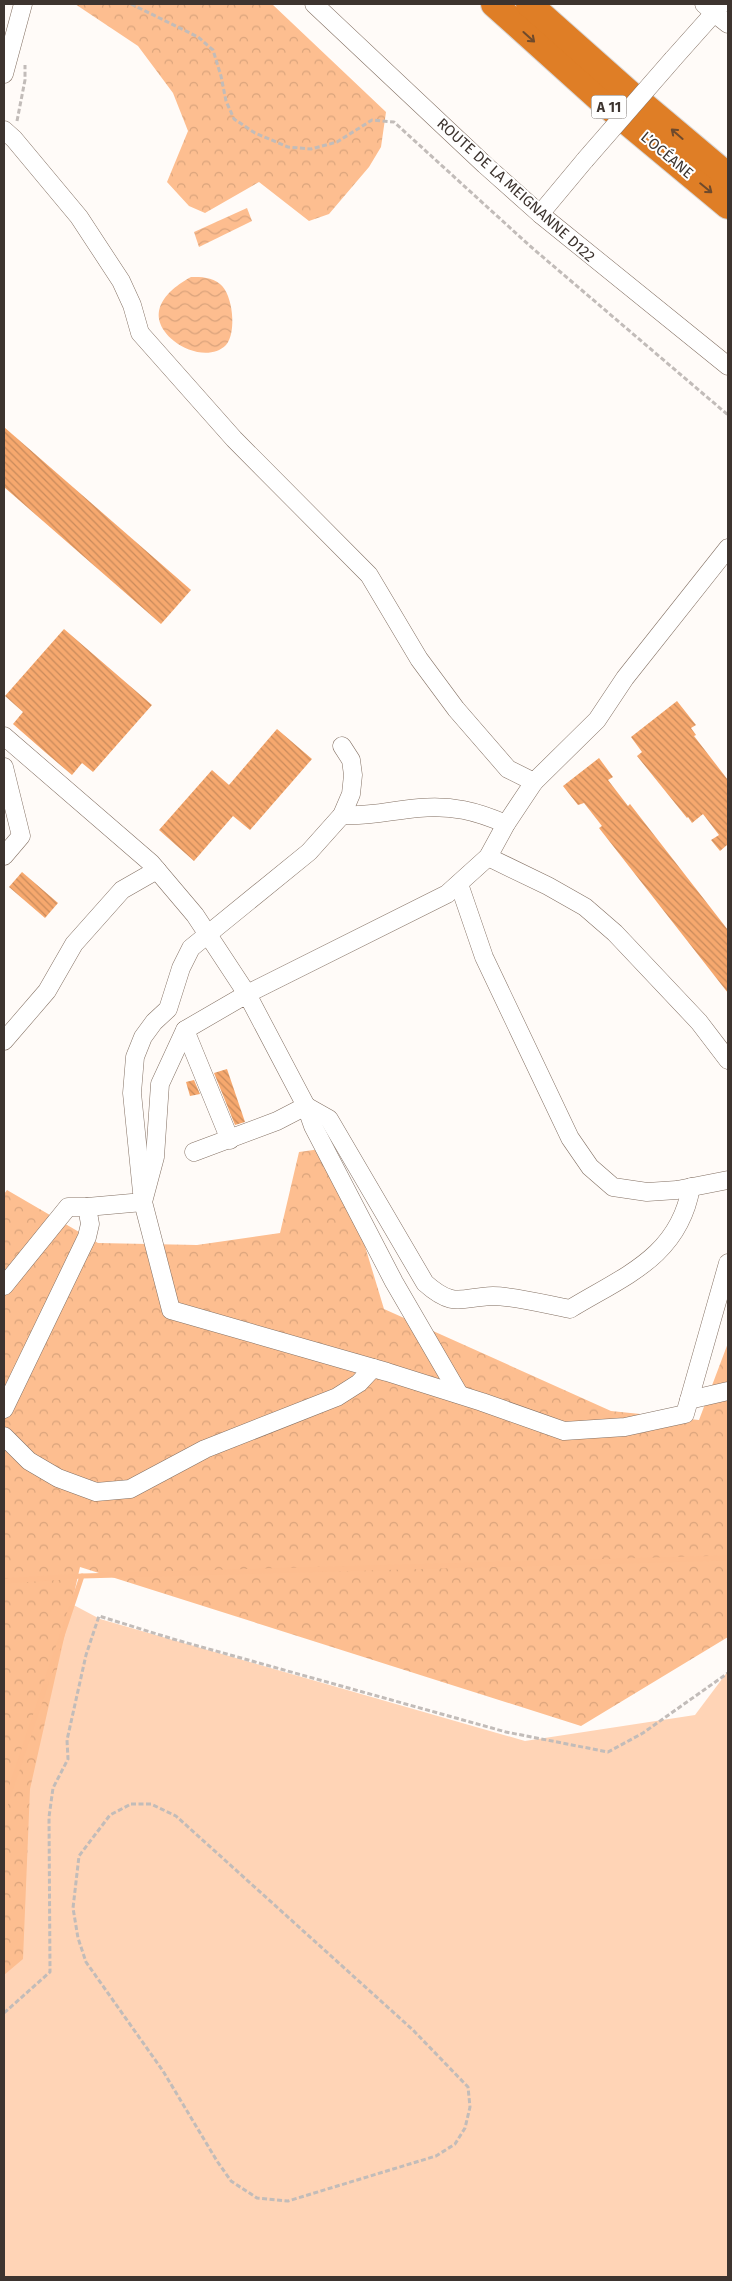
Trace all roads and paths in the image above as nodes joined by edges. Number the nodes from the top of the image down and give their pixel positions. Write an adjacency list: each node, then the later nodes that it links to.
1 (23, 4): 8 (street)
2 (131, 4): 15 (path)
3 (314, 4): 13 (street, ROUTE DE LA MEIGNANNE D122)
4 (494, 4): 12 (highway, L’OCÉANE / A 11, one-way to 12)
5 (529, 4): 11 (highway, L’OCÉANE / A 11, one-way to 5)
6 (713, 7): 7 (street); 13 (street, bridge)
7 (728, 24)
8 (13, 45): 9 (street); 10 (path)
9 (4, 74)
10 (9, 134): 20 (street)
11 (728, 176)
12 (728, 206)
13 (540, 214): 14 (street, ROUTE DE LA MEIGNANNE D122)
14 (728, 366)
15 (728, 415)
16 (728, 548): 20 (street)
17 (4, 736): 25 (street)
18 (342, 746): 21 (street)
19 (4, 767): 23 (street)
20 (534, 782): 22 (street)
21 (342, 815): 22 (street); 27 (street)
22 (506, 824): 24 (street)
23 (4, 856)
24 (488, 857): 26 (street); 31 (street)
25 (157, 870): 27 (street); 30 (street)
26 (459, 884): 28 (street); 36 (street)
27 (209, 934): 28 (street); 37 (street)
28 (247, 994): 29 (street); 32 (street)
29 (185, 1030): 33 (street); 37 (street)
30 (4, 1041)
31 (728, 1060)
32 (306, 1106): 33 (street); 36 (street); 43 (street)
33 (230, 1140): 34 (street)
34 (194, 1152)
35 (728, 1180): 36 (street)
36 (691, 1187)
37 (143, 1202): 38 (street); 41 (street)
38 (87, 1207): 40 (street); 45 (street)
39 (728, 1264): 44 (street)
40 (4, 1286)
41 (374, 1368): 43 (street); 46 (street)
42 (728, 1392): 44 (street)
43 (459, 1394): 44 (street)
44 (689, 1400)
45 (4, 1409)
46 (4, 1436)
47 (728, 1673): 48 (path)
48 (4, 2013)
49 (288, 2201): 49 (path)

